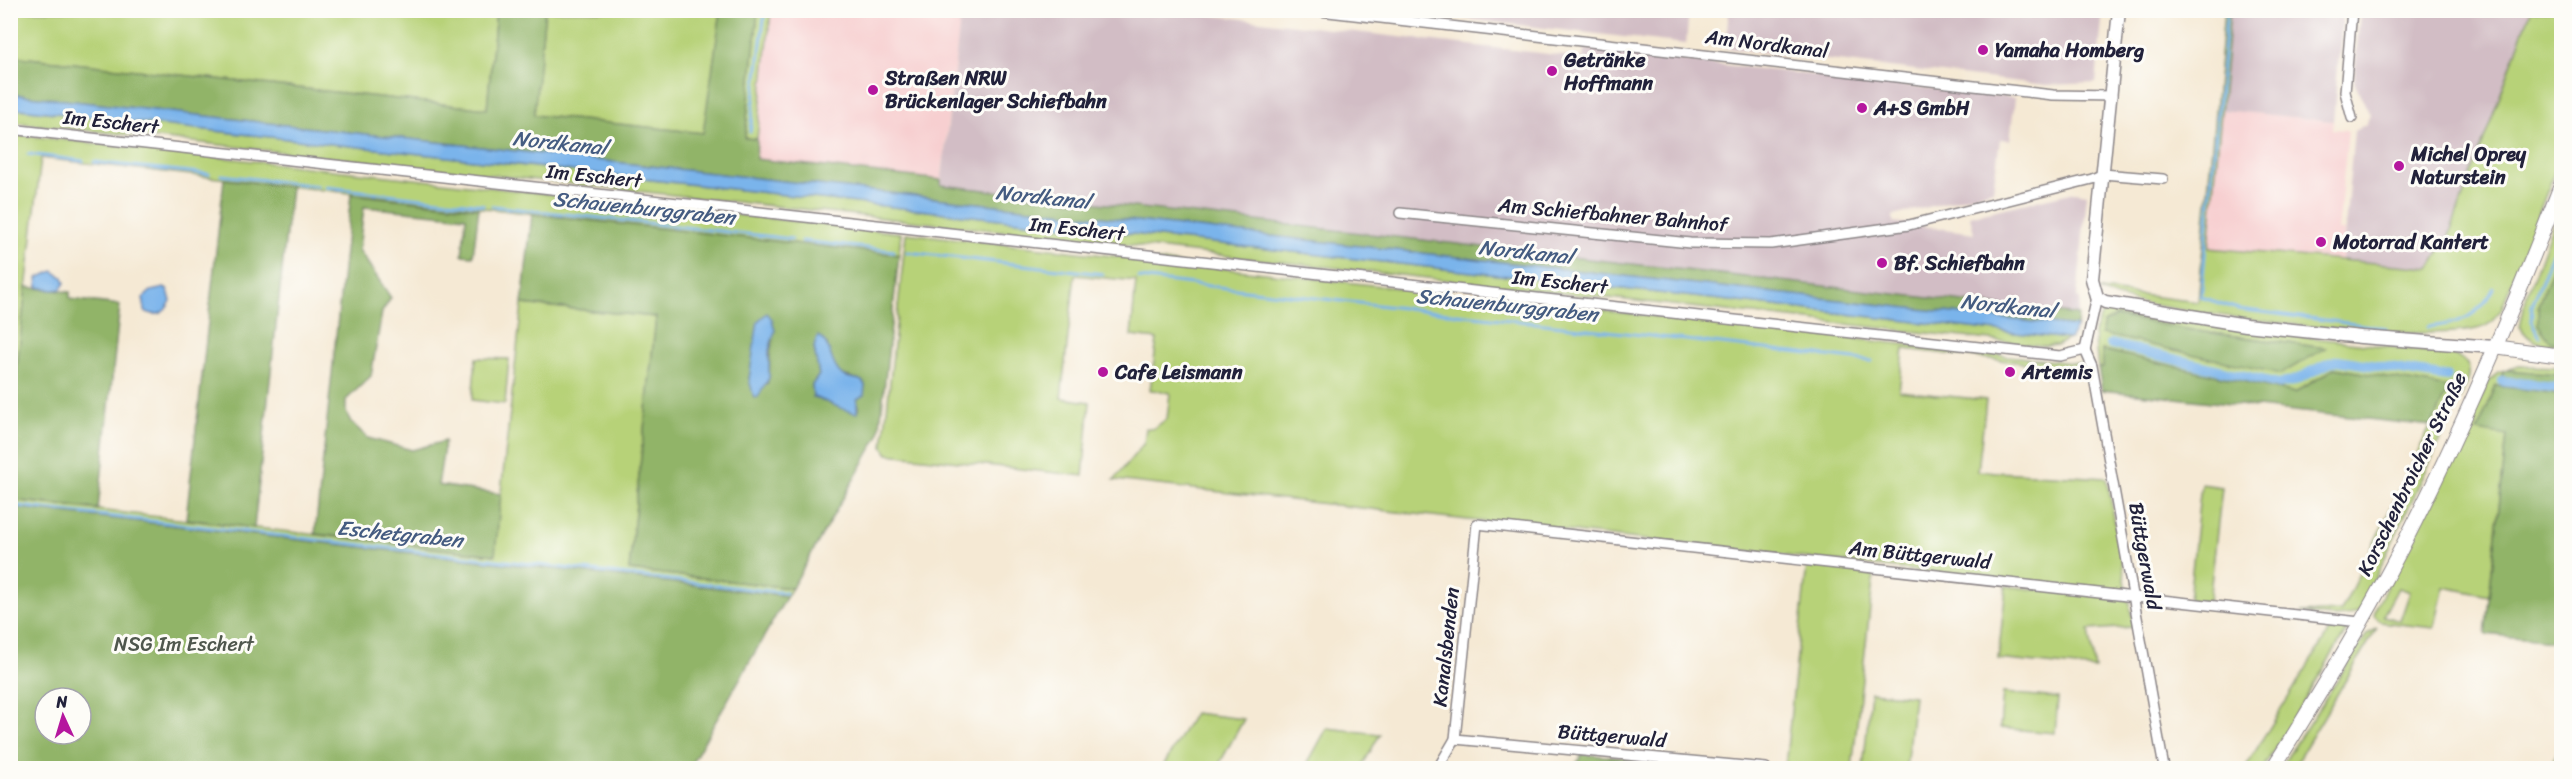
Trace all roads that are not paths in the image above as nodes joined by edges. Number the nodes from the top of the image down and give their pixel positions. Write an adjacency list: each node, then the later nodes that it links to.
1 (1311, 10): 4 (street, Am Nordkanal)
2 (2119, 10): 4 (street)
3 (2352, 10): 5 (street)
4 (2112, 96): 7 (street)
5 (2352, 118)
6 (10, 129): 13 (street, Im Eschert)
7 (2103, 174): 8 (street); 10 (street, Am Schiefbahner Bahnhof); 11 (street)
8 (2163, 179)
9 (2562, 183): 12 (main road, Korschenbroicher Straße)
10 (1400, 213)
11 (2097, 297): 12 (street); 13 (street)
12 (2494, 347): 14 (main road); 17 (main road, Korschenbroicher Straße)
13 (2085, 350): 16 (street, Büttgerwald)
14 (2562, 356)
15 (1477, 524): 16 (street, Am Büttgerwald); 18 (street, Kanalsbenden)
16 (2134, 597): 17 (street, Am Büttgerwald); 21 (street, Büttgerwald)
17 (2361, 622): 22 (main road, Korschenbroicher Straße)
18 (1455, 739): 19 (street, Kanalsbenden); 20 (street, Büttgerwald)
19 (1438, 768)
20 (1766, 768)
21 (2164, 768)
22 (2273, 768)

